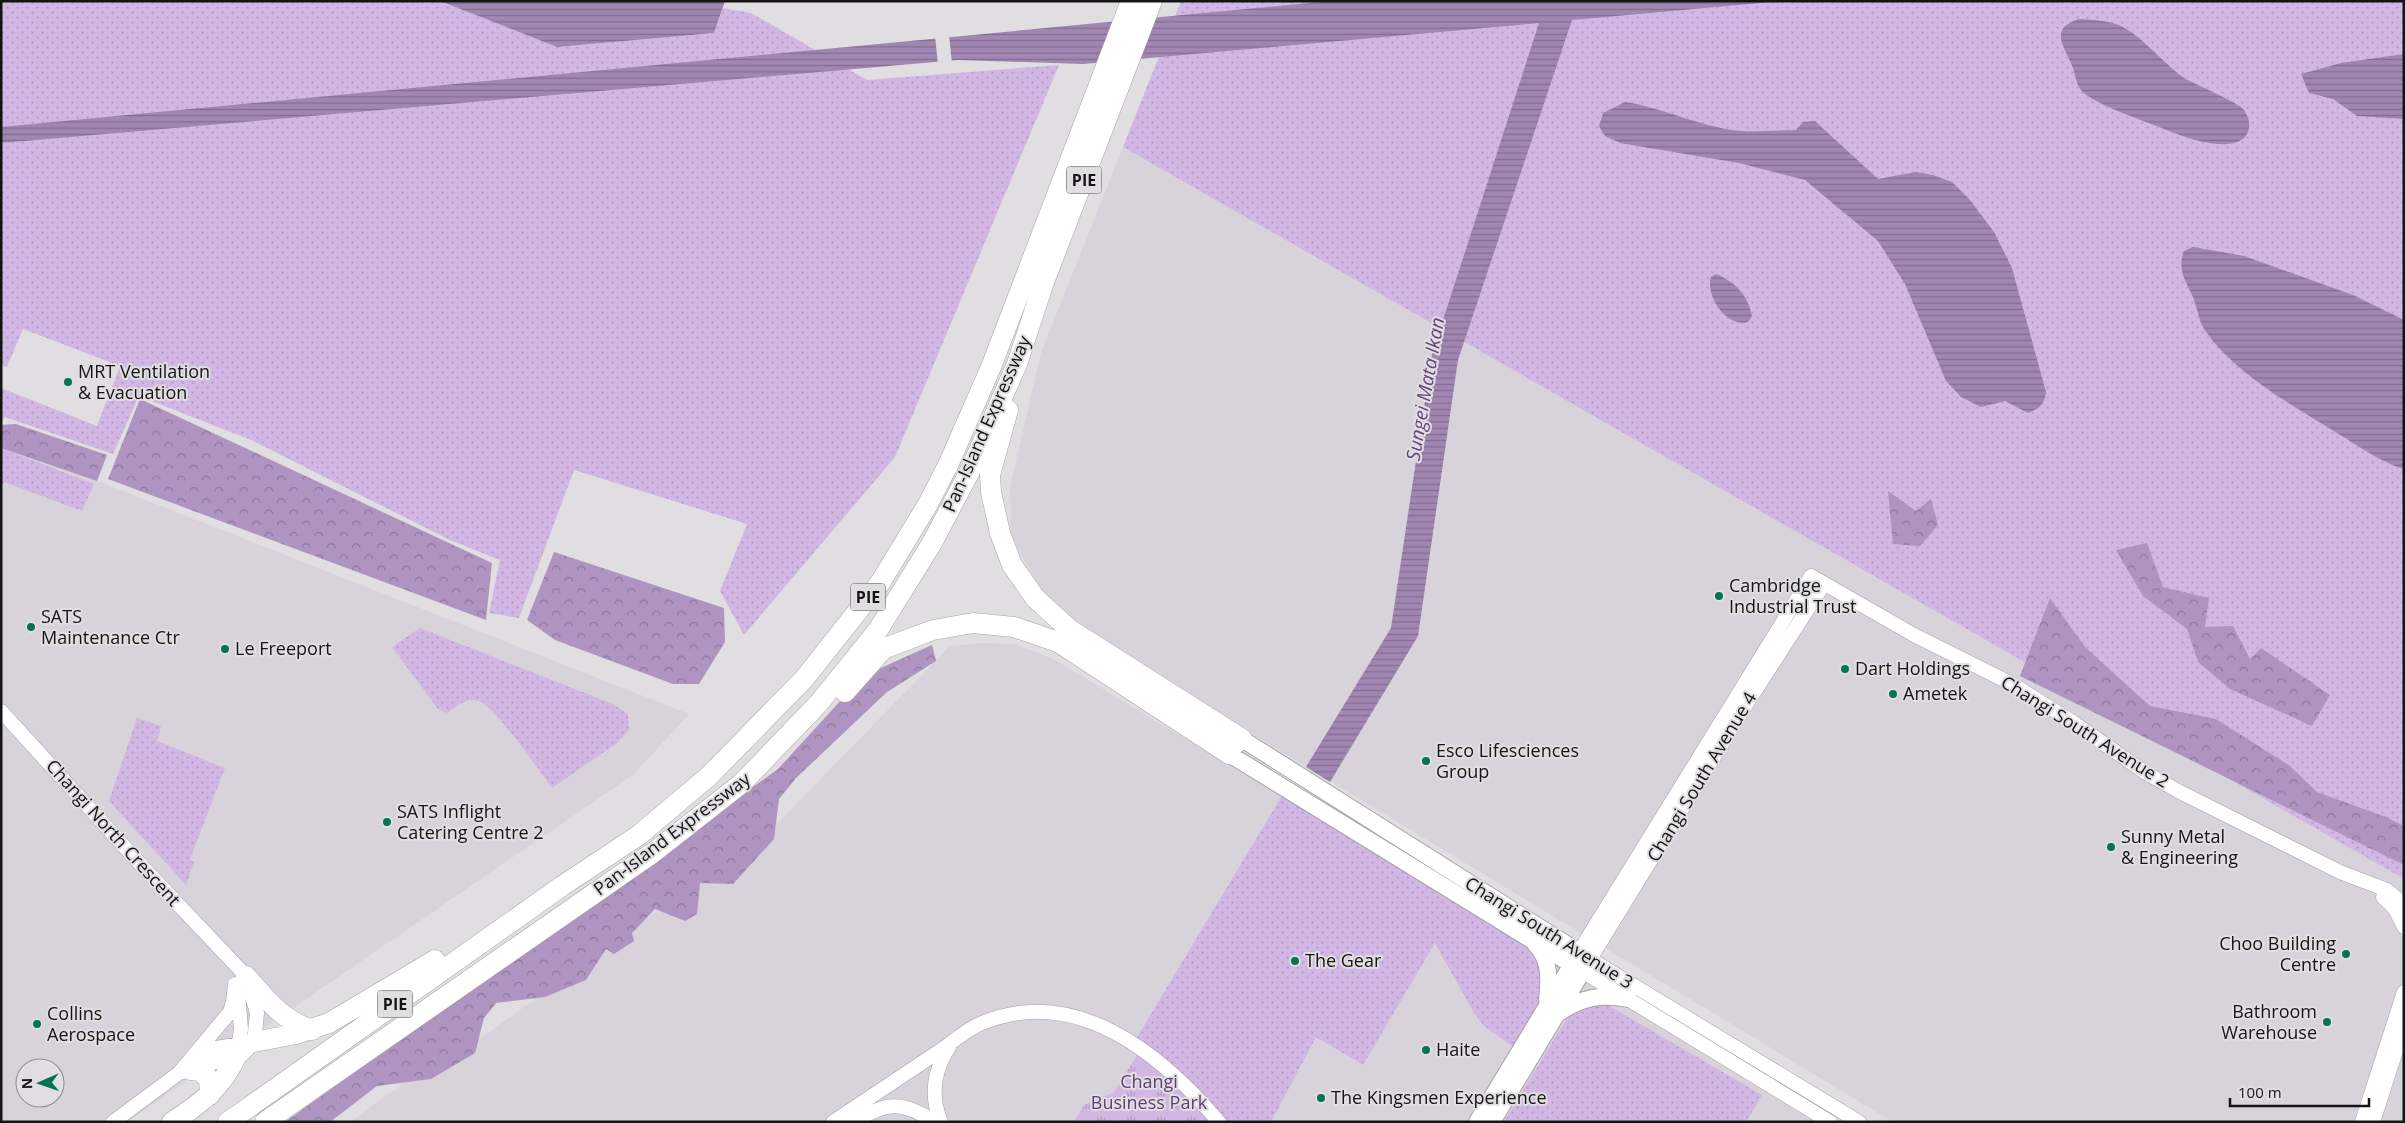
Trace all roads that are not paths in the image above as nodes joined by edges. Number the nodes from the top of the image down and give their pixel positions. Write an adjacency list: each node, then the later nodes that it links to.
1 (1132, 6): 2 (highway, Pan-Island Expressway / PIE); 10 (highway, Pan-Island Expressway / PIE)
2 (1017, 364): 6 (highway); 8 (highway, Pan-Island Expressway / PIE)
3 (1811, 576): 4 (street, Changi South Avenue 2); 14 (street, Changi South Avenue 4)
4 (1824, 584): 9 (street, Changi South Avenue 2); 14 (street, Changi South Avenue 4)
5 (1, 711): 15 (street, Changi North Crescent)
6 (1242, 739): 7 (main road); 14 (main road, Changi South Avenue 3)
7 (1229, 754): 8 (highway); 13 (main road, Changi South Avenue 3)
8 (742, 783): 29 (highway, Pan-Island Expressway / PIE)
9 (2362, 882): 11 (street, Changi South Avenue 2); 12 (street, Changi South Avenue 2)
10 (562, 886): 20 (highway); 28 (highway, Pan-Island Expressway / PIE)
11 (2404, 905)
12 (2404, 927)
13 (1531, 939): 14 (main road, Changi South Avenue 3); 18 (main road)
14 (1581, 962): 17 (street, Changi South Avenue 3); 18 (main road); 37 (street, Changi South Avenue 3)
15 (240, 980): 20 (highway); 22 (street, Changi North Crescent); 23 (street)
16 (2404, 992): 38 (street)
17 (1629, 999): 18 (main road); 36 (street, Changi South Avenue 3)
18 (1551, 1011): 34 (main road); 35 (main road)
19 (2404, 1026): 39 (street)
20 (312, 1030): 22 (highway)
21 (951, 1044): 30 (street); 32 (street); 33 (street)
22 (243, 1047): 23 (street); 24 (highway)
23 (185, 1068): 24 (highway); 26 (street)
24 (210, 1095): 27 (highway)
25 (855, 1121): 31 (street)
26 (113, 1122)
27 (172, 1122)
28 (228, 1122)
29 (265, 1122)
30 (833, 1122)
31 (937, 1122)
32 (941, 1122)
33 (1219, 1122)
34 (1477, 1122)
35 (1492, 1122)
36 (1830, 1122)
37 (1859, 1122)
38 (2362, 1122)
39 (2373, 1122)

